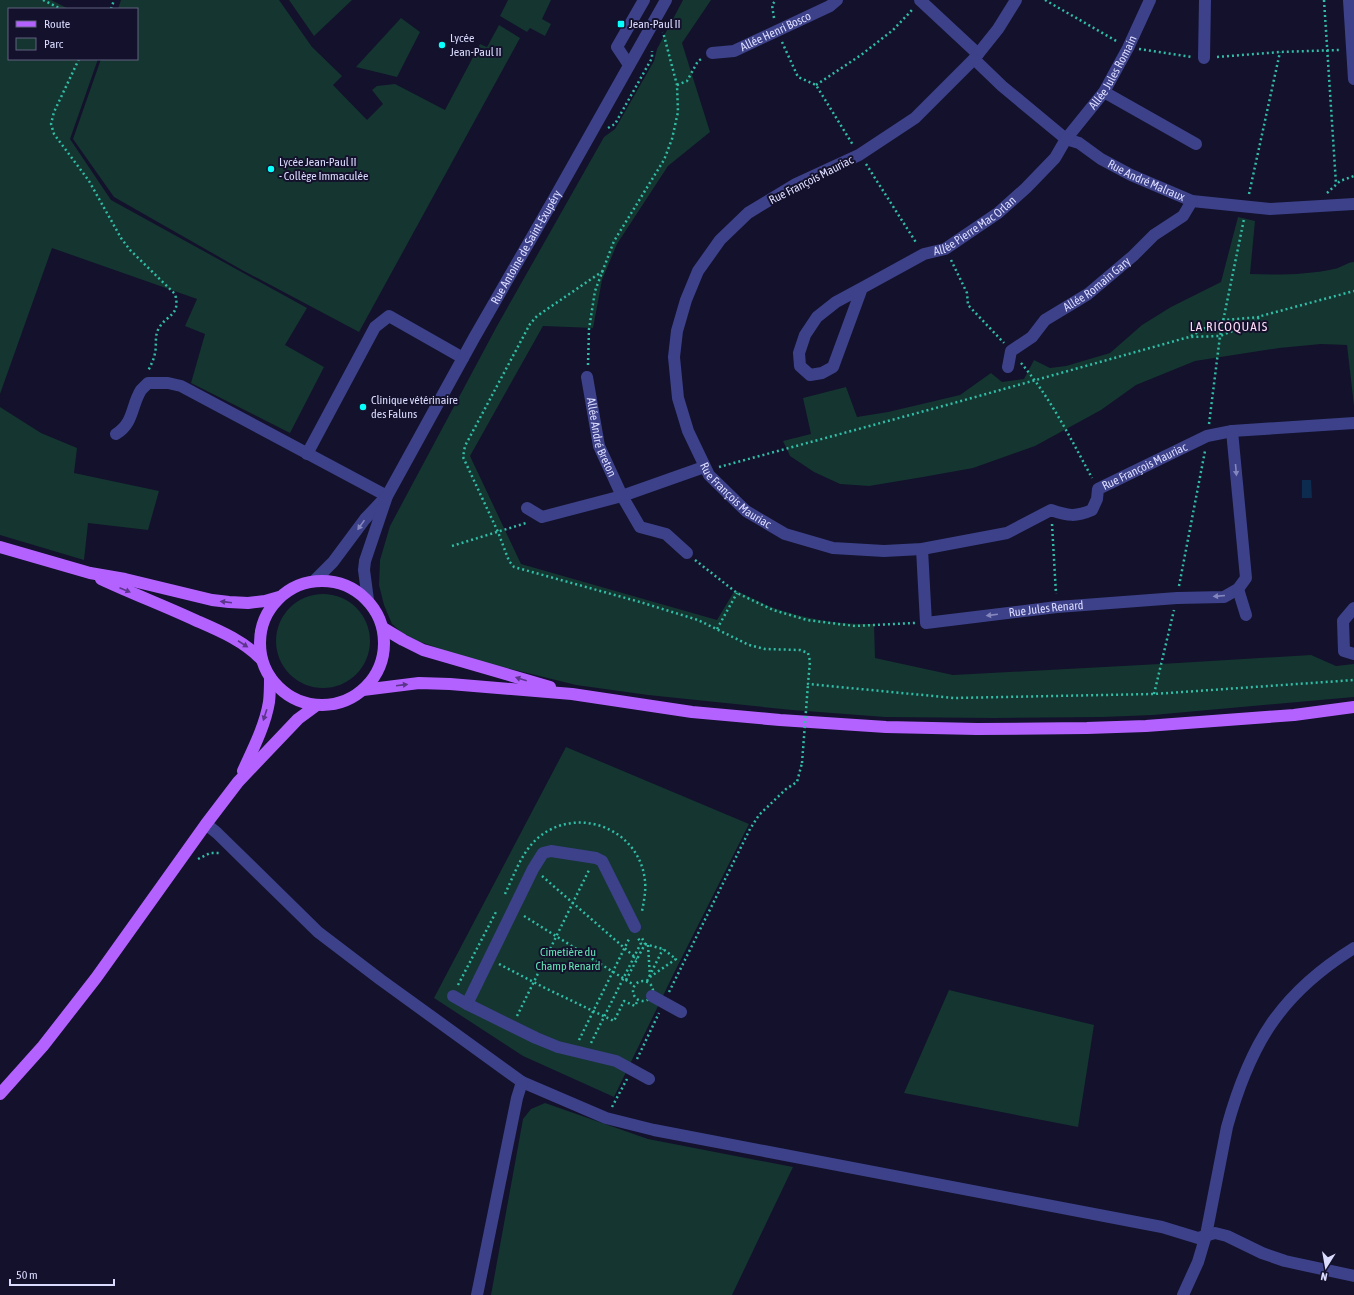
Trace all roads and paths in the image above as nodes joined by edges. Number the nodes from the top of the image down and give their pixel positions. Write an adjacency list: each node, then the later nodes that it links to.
1 (43, 0): 12 (path)
2 (644, 0): 20 (street)
3 (666, 0): 20 (street, Rue Antoine de Saint-Exupéry)
4 (776, 0): 13 (path)
5 (837, 0): 13 (street, Allée Henri Bosco)
6 (921, 0): 17 (street, Rue André Malraux); 23 (path)
7 (1016, 0): 17 (street, Rue François Mauriac)
8 (1150, 0): 24 (street, Allée Jules Romain)
9 (1205, 0): 18 (street)
10 (1324, 0): 29 (path)
11 (1349, 0): 21 (street)
12 (58, 8)
13 (777, 31): 16 (street, Allée Henri Bosco); 23 (path)
14 (663, 32): 22 (path)
15 (1280, 52): 33 (path)
16 (712, 53): 22 (path)
17 (976, 56): 25 (street, Rue André Malraux); 27 (street, Rue François Mauriac)
18 (1204, 58)
19 (79, 60): 45 (path)
20 (629, 65): 42 (street, Rue Antoine de Saint-Exupéry)
21 (1354, 79)
22 (677, 85): 35 (path)
23 (816, 85): 27 (path)
24 (1104, 92): 25 (street, Allée Jules Romain); 26 (street)
25 (1066, 140): 30 (street, Rue André Malraux); 34 (street, Allée Pierre Mac Orlan)
26 (1196, 144)
27 (859, 155): 34 (path); 51 (street, Rue François Mauriac)
28 (1354, 176): 29 (path)
29 (1336, 184): 32 (path)
30 (1192, 201): 33 (street, Rue André Malraux); 43 (street, Allée Romain Gary)
31 (1354, 204): 32 (street, Rue André Malraux)
32 (1321, 206): 33 (street, Rue André Malraux)
33 (1247, 208): 39 (path)
34 (924, 254): 36 (street, Allée Pierre Mac Orlan)
35 (603, 271): 44 (path); 57 (path)
36 (862, 288): 36 (street, Allée Pierre Mac Orlan)
37 (1354, 290): 38 (path)
38 (1260, 316): 39 (path); 40 (path)
39 (1224, 320): 40 (path); 41 (path)
40 (1220, 336): 41 (path); 49 (path)
41 (1189, 337): 51 (path)
42 (463, 358): 50 (street); 52 (street, Rue Antoine de Saint-Exupéry)
43 (1008, 367)
44 (588, 377): 53 (street, Allée André Breton)
45 (148, 383): 48 (street); 50 (street)
46 (1354, 423): 47 (street, Rue François Mauriac)
47 (1232, 431): 49 (street, Rue François Mauriac); 64 (street, one-way to 64)
48 (116, 434)
49 (1208, 436): 55 (street, Rue François Mauriac); 67 (path)
50 (307, 454): 52 (street)
51 (704, 467): 53 (street); 60 (street, Rue François Mauriac)
52 (387, 496): 63 (street, Rue Antoine de Saint-Exupéry, one-way to 63); 68 (street, Rue Antoine de Saint-Exupéry)
53 (622, 496): 56 (street); 61 (street, Allée André Breton)
54 (527, 508): 56 (street)
55 (1051, 510): 60 (street, Rue François Mauriac); 69 (path)
56 (542, 517): 57 (path)
57 (498, 532): 58 (path); 74 (path)
58 (452, 546)
59 (0, 547): 62 (main road)
60 (922, 549): 72 (street)
61 (687, 553): 65 (path)
62 (90, 573): 66 (main road, one-way to 62); 76 (main road, one-way to 76)
63 (315, 580): 66 (main road); 68 (main road)
64 (1238, 589): 67 (street, Rue Jules Renard, one-way to 67); 71 (street)
65 (736, 593): 72 (path); 74 (path)
66 (279, 597): 76 (main road)
67 (1177, 598): 69 (street, Rue Jules Renard); 82 (path)
68 (368, 600): 73 (main road)
69 (1057, 607): 72 (street, Rue Jules Renard, one-way to 72)
70 (1354, 608): 75 (street)
71 (1246, 615)
72 (926, 623)
73 (383, 628): 80 (main road); 81 (main road, one-way to 73)
74 (717, 629): 79 (path)
75 (1354, 654)
76 (262, 660): 77 (main road)
77 (270, 677): 83 (main road); 87 (main road, one-way to 87)
78 (1354, 680): 82 (path)
79 (808, 684): 82 (path); 118 (path, bridge)
80 (363, 690): 81 (main road, one-way to 81); 83 (main road)
81 (572, 694): 85 (main road)
82 (1154, 694)
83 (317, 705): 87 (main road)
84 (1354, 707): 85 (main road)
85 (1294, 715): 86 (main road)
86 (1354, 716)
87 (238, 782): 88 (main road)
88 (206, 824): 127 (street); 128 (main road)
89 (223, 853): 92 (path)
90 (596, 858): 93 (street); 95 (path); 98 (street)
91 (521, 859): 93 (path); 94 (path); 98 (path)
92 (192, 862)
93 (534, 869): 95 (path); 97 (street)
94 (504, 895)
95 (573, 903): 99 (path); 101 (path)
96 (498, 909): 104 (path)
97 (513, 910): 99 (path); 106 (street)
98 (634, 928): 100 (path); 101 (path); 105 (path)
99 (557, 936): 108 (path); 113 (path)
100 (646, 944): 103 (path); 107 (path); 109 (path)
101 (624, 948): 105 (path); 108 (path)
102 (1354, 948): 130 (street)
103 (663, 949): 109 (path); 109 (path)
104 (476, 951): 106 (path); 115 (path)
105 (634, 956): 107 (path); 110 (path)
106 (489, 958): 113 (path); 119 (street)
107 (637, 959): 111 (path)
108 (612, 971): 110 (path); 120 (path)
109 (650, 977): 112 (path)
110 (623, 978): 111 (path); 122 (path)
111 (626, 980): 114 (path)
112 (648, 981)
113 (534, 983): 120 (path); 123 (path)
114 (634, 985)
115 (453, 996): 119 (street)
116 (652, 996): 118 (street)
117 (638, 1000): 122 (path)
118 (664, 1003): 121 (street); 125 (path)
119 (467, 1004): 123 (street)
120 (593, 1011): 122 (path); 124 (path)
121 (681, 1012)
122 (605, 1016): 124 (path)
123 (512, 1027): 124 (street)
124 (581, 1053): 125 (street)
125 (632, 1069): 126 (street); 129 (path)
126 (648, 1079)
127 (522, 1082): 129 (street); 132 (street)
128 (0, 1094)
129 (606, 1118): 130 (street)
130 (1206, 1235): 131 (street); 133 (street)
131 (1354, 1276)
132 (477, 1295)
133 (1183, 1295)

